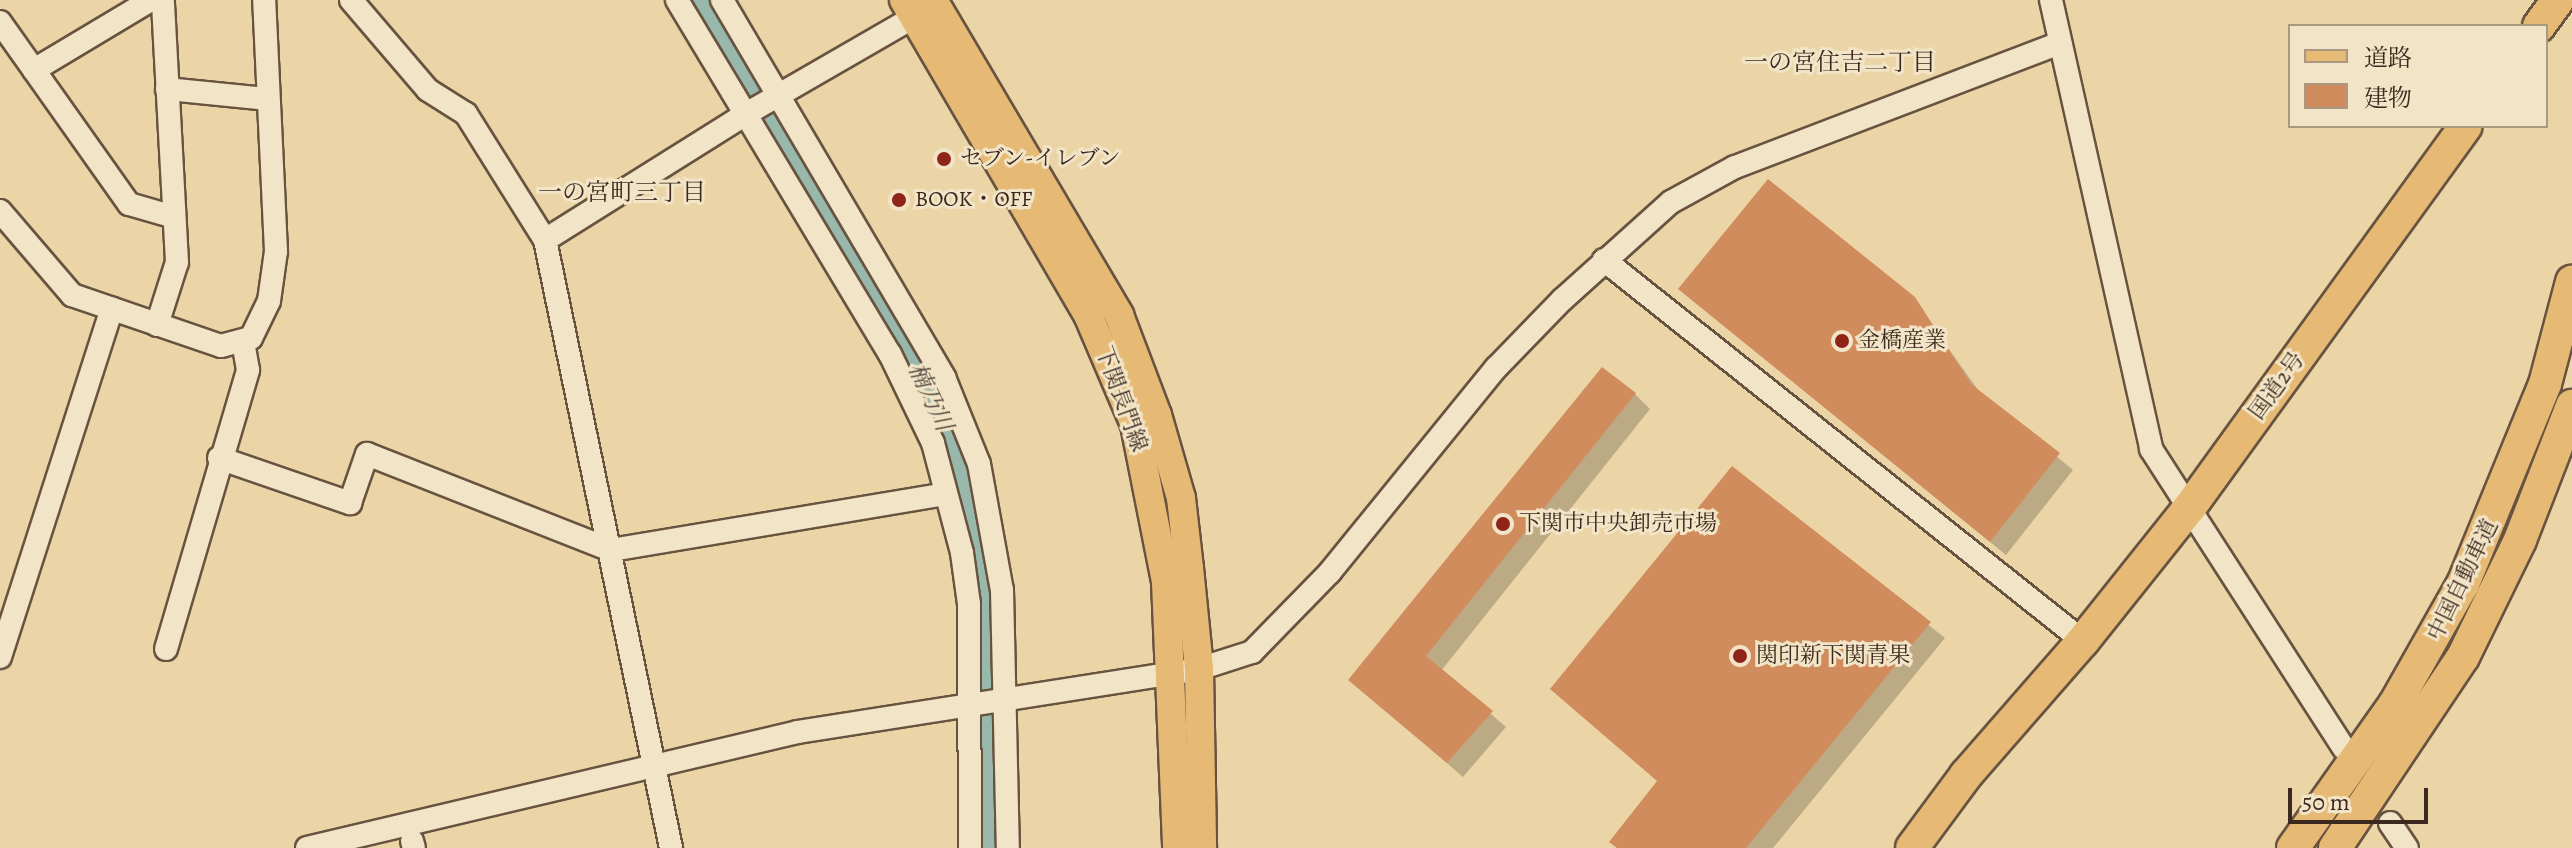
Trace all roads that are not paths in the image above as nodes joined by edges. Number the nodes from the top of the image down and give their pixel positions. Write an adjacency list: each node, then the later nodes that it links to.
1 (151, 0): 13 (street)
2 (163, 0): 14 (street)
3 (264, 0): 16 (street)
4 (351, 0): 21 (street)
5 (677, 0): 17 (street)
6 (722, 0): 15 (street)
7 (2051, 0): 12 (street)
8 (2558, 0): 11 (highway)
9 (926, 4): 15 (street); 35 (main road, 下関長門線)
10 (0, 22): 13 (street)
11 (2540, 24)
12 (2060, 43): 22 (street); 30 (street)
13 (34, 70): 20 (street)
14 (167, 89): 16 (street); 20 (street)
15 (777, 96): 17 (street); 36 (street)
16 (268, 99): 26 (street)
17 (749, 112): 21 (street); 29 (street)
18 (2465, 128): 30 (highway, 国道2号)
19 (0, 211): 24 (street)
20 (174, 217): 25 (street)
21 (545, 240): 31 (street)
22 (1604, 260): 32 (street); 35 (street)
23 (2572, 282): 49 (highway, 中国自動車道)
24 (112, 309): 25 (street); 34 (street)
25 (157, 325): 26 (street)
26 (243, 343): 28 (street)
27 (2572, 406): 50 (highway, 中国自動車道)
28 (219, 458): 31 (street); 33 (street)
29 (945, 494): 31 (street); 37 (street)
30 (2190, 507): 32 (highway, 国道2号); 38 (street)
31 (611, 550): 39 (street)
32 (2083, 641): 47 (highway, 国道2号); 48 (highway, 国道2号)
33 (166, 649)
34 (0, 657)
35 (1186, 671): 36 (street); 45 (main road, 下関長門線); 46 (main road, 下関長門線)
36 (1002, 699): 37 (street); 44 (street)
37 (971, 703): 39 (street); 43 (street)
38 (2344, 748)
39 (654, 766): 41 (street); 42 (street)
40 (2390, 823): 51 (street)
41 (307, 848)
42 (671, 848)
43 (969, 848)
44 (1008, 848)
45 (1177, 848)
46 (1202, 848)
47 (1912, 848)
48 (1936, 848)
49 (2293, 848)
50 (2335, 848)
51 (2407, 848)

